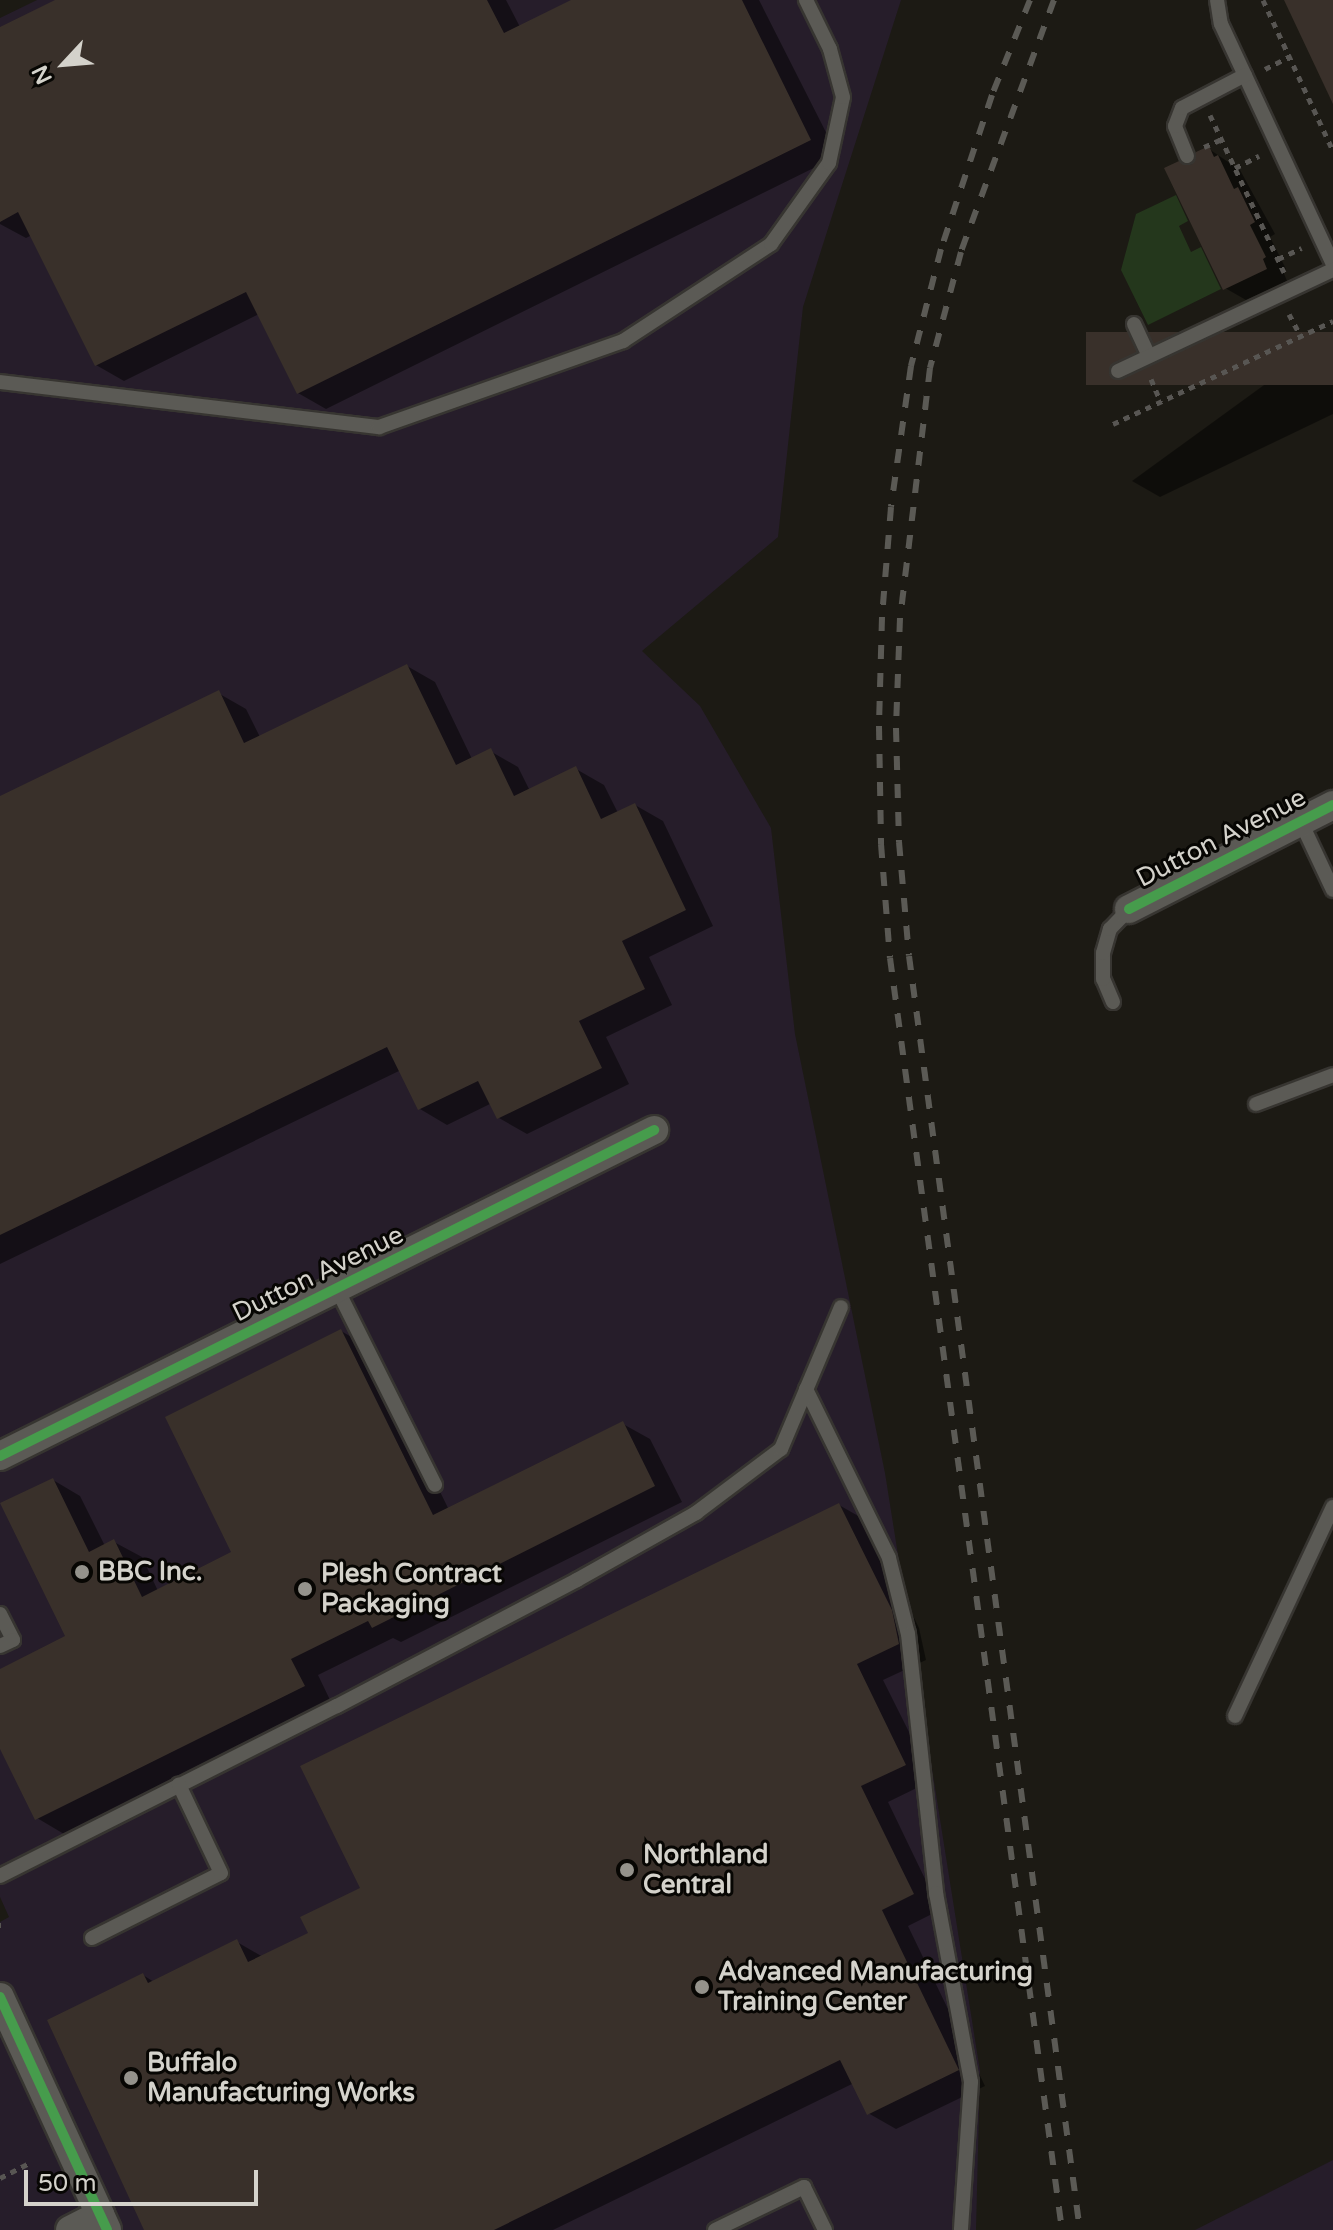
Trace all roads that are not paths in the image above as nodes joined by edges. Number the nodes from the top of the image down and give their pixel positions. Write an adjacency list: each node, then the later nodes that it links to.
1 (806, 0): 9 (lane)
2 (1217, 0): 3 (lane)
3 (1245, 75): 4 (lane); 5 (lane)
4 (1187, 156)
5 (1333, 267): 7 (lane)
6 (1134, 324): 7 (lane)
7 (1149, 356): 8 (lane)
8 (1118, 371)
9 (0, 382)
10 (1333, 805): 11 (street, Dutton Avenue)
11 (1301, 822): 12 (lane); 13 (street, Dutton Avenue)
12 (1333, 890)
13 (1129, 909): 14 (lane)
14 (1113, 1002)
15 (1333, 1075): 16 (lane)
16 (1256, 1104)
17 (654, 1130): 18 (street, Dutton Avenue)
18 (337, 1289): 21 (street, Dutton Avenue); 22 (lane)
19 (841, 1307): 20 (lane)
20 (806, 1389): 27 (lane); 35 (lane)
21 (0, 1456)
22 (435, 1485)
23 (1333, 1507): 26 (lane)
24 (0, 1614): 25 (lane)
25 (0, 1646)
26 (1235, 1716)
27 (179, 1785): 28 (lane); 29 (lane)
28 (0, 1876)
29 (92, 1938)
30 (0, 1997): 31 (street)
31 (104, 2222): 32 (street)
32 (70, 2230)
33 (715, 2230): 34 (lane)
34 (825, 2230)
35 (961, 2230)

